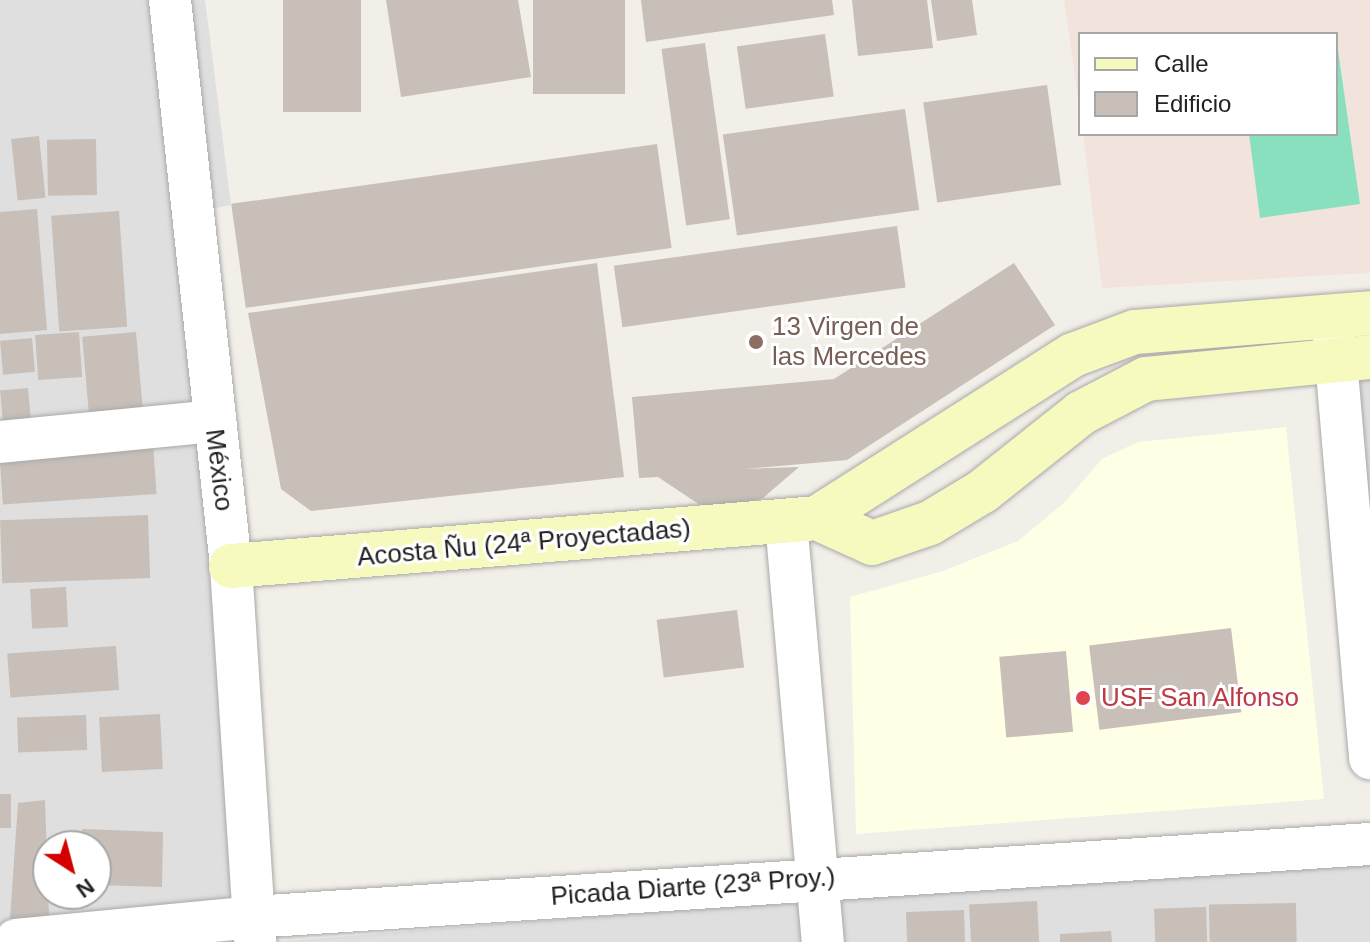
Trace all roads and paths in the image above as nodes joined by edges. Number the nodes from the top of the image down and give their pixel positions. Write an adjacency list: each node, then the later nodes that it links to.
1 (170, 0): 4 (street, México)
2 (1351, 315): 3 (street); 6 (street, Acosta Ñu (24ª Proyectadas))
3 (1353, 358): 6 (street, Acosta Ñu (24ª Proyectadas)); 8 (street)
4 (213, 421): 5 (street); 7 (street, México)
5 (0, 442)
6 (801, 519): 7 (street, Acosta Ñu (24ª Proyectadas)); 10 (street)
7 (231, 566): 11 (street, México)
8 (1370, 758)
9 (1370, 844): 10 (street, Picada Diarte (23ª Proy.))
10 (818, 878): 11 (street, Picada Diarte (23ª Proy.)); 13 (street)
11 (254, 930): 12 (street, Picada Diarte (23ª Proy.))
12 (16, 940)
13 (823, 942)

